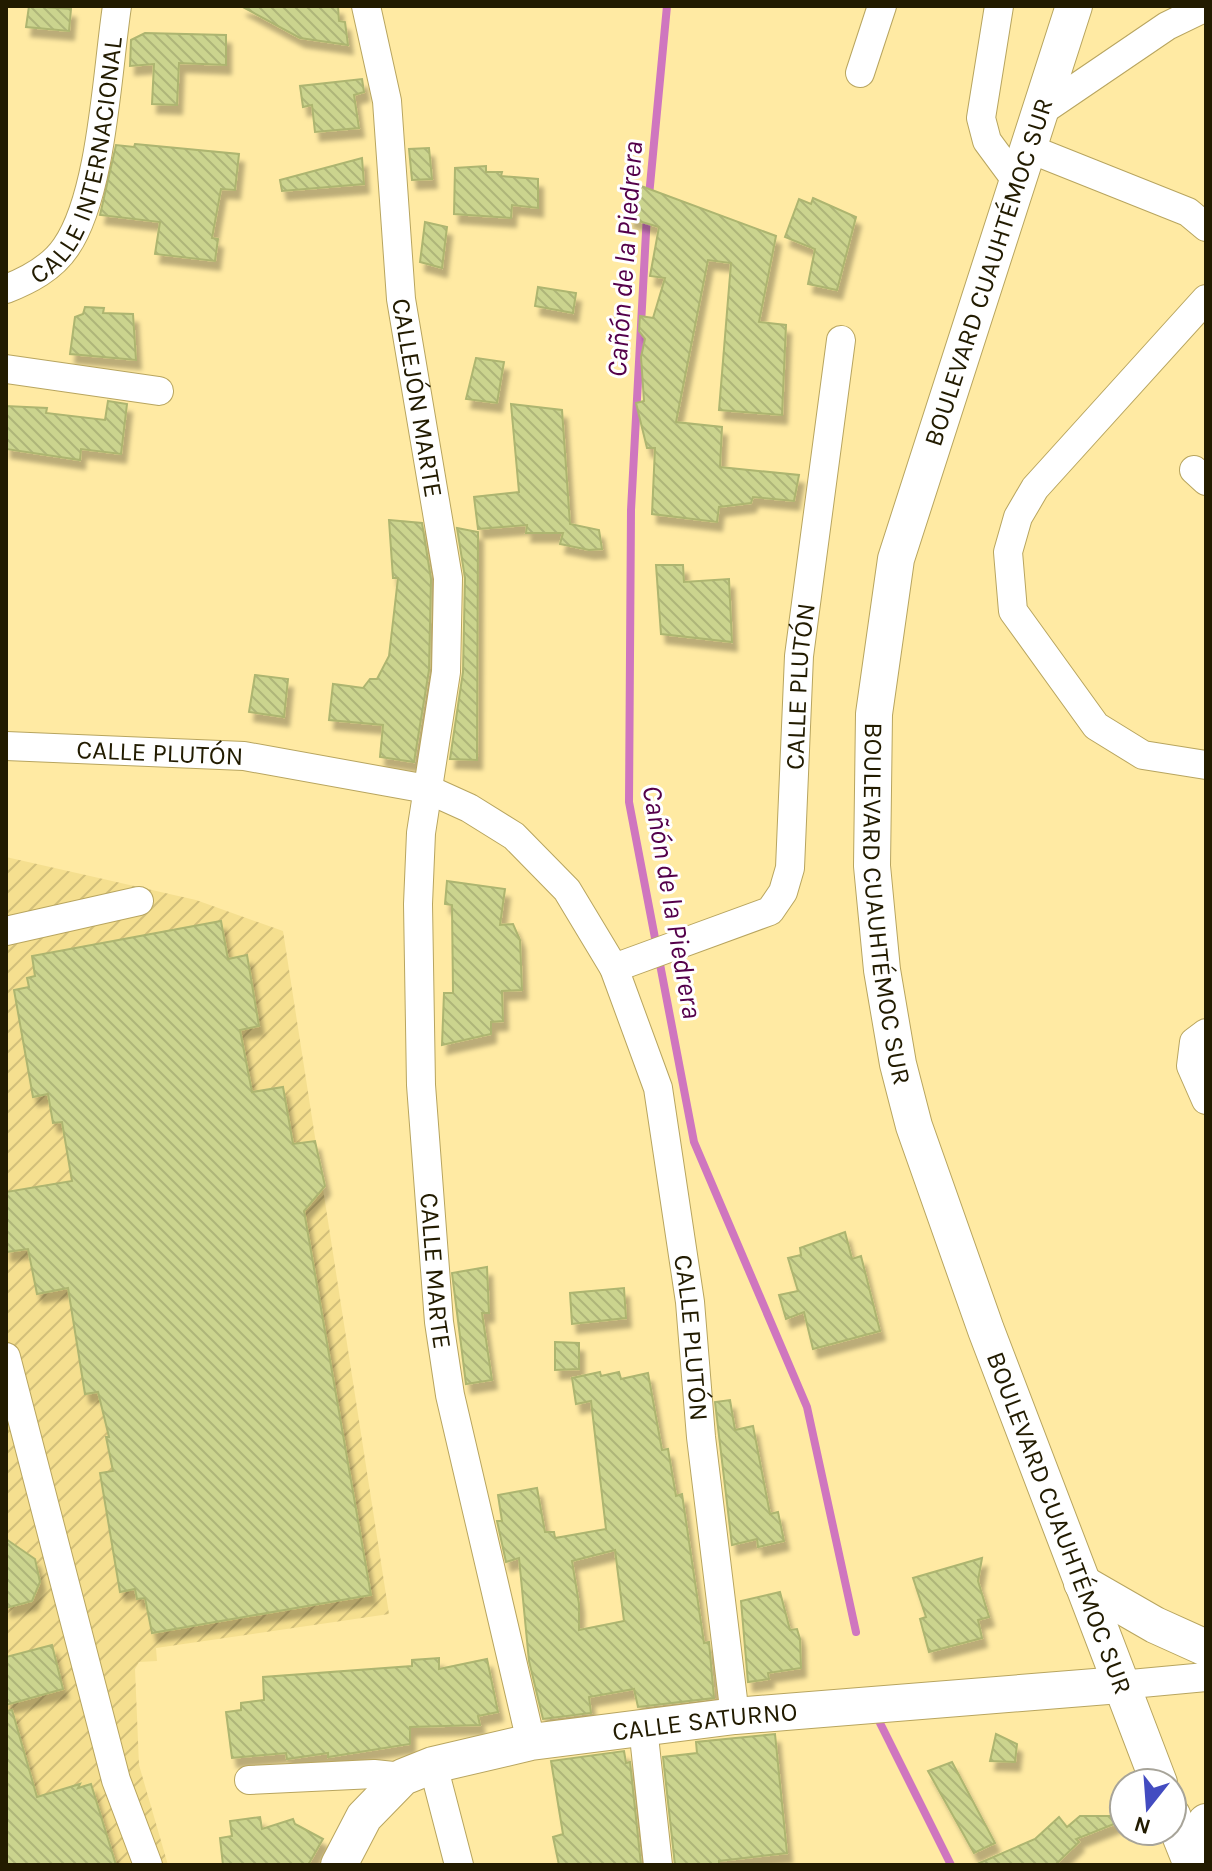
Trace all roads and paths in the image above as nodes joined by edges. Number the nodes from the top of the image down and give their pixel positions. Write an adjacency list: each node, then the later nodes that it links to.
1 (117, 6): 12 (street, CALLE INTERNACIONAL)
2 (366, 6): 19 (street, CALLEJÓN MARTE)
3 (882, 6): 7 (street)
4 (999, 6): 10 (street)
5 (1074, 6): 8 (main road, BOULEVARD CUAUHTÉMOC SUR)
6 (1185, 11): 8 (street)
7 (860, 73)
8 (1042, 111): 9 (main road, BOULEVARD CUAUHTÉMOC SUR)
9 (1030, 149): 10 (main road, BOULEVARD CUAUHTÉMOC SUR); 11 (street)
10 (1018, 183): 26 (main road, BOULEVARD CUAUHTÉMOC SUR)
11 (1206, 227)
12 (6, 289)
13 (1206, 299): 18 (street)
14 (841, 340): 22 (street, CALLE PLUTÓN)
15 (6, 369): 16 (street)
16 (159, 391)
17 (6, 746): 19 (street, CALLE PLUTÓN)
18 (1206, 765)
19 (427, 789): 22 (street, CALLE PLUTÓN); 32 (street, CALLE MARTE)
20 (139, 901): 21 (street)
21 (6, 931)
22 (614, 968): 30 (street, CALLE PLUTÓN)
23 (1206, 1033): 24 (street)
24 (1206, 1100)
25 (6, 1357): 37 (street)
26 (1082, 1583): 27 (main road); 29 (main road, BOULEVARD CUAUHTÉMOC SUR)
27 (1206, 1648)
28 (1206, 1677): 29 (street)
29 (1120, 1685): 30 (main road, CALLE SATURNO); 33 (main road, BOULEVARD CUAUHTÉMOC SUR)
30 (735, 1716): 31 (main road, CALLE SATURNO)
31 (643, 1727): 32 (main road, CALLE SATURNO); 40 (street)
32 (531, 1742): 34 (main road, CALLE SATURNO)
33 (1153, 1767)
34 (418, 1771): 35 (street); 38 (main road); 39 (street)
35 (249, 1780)
36 (1206, 1822): 41 (main road)
37 (148, 1865)
38 (339, 1865)
39 (459, 1865)
40 (658, 1865)
41 (1192, 1865)

